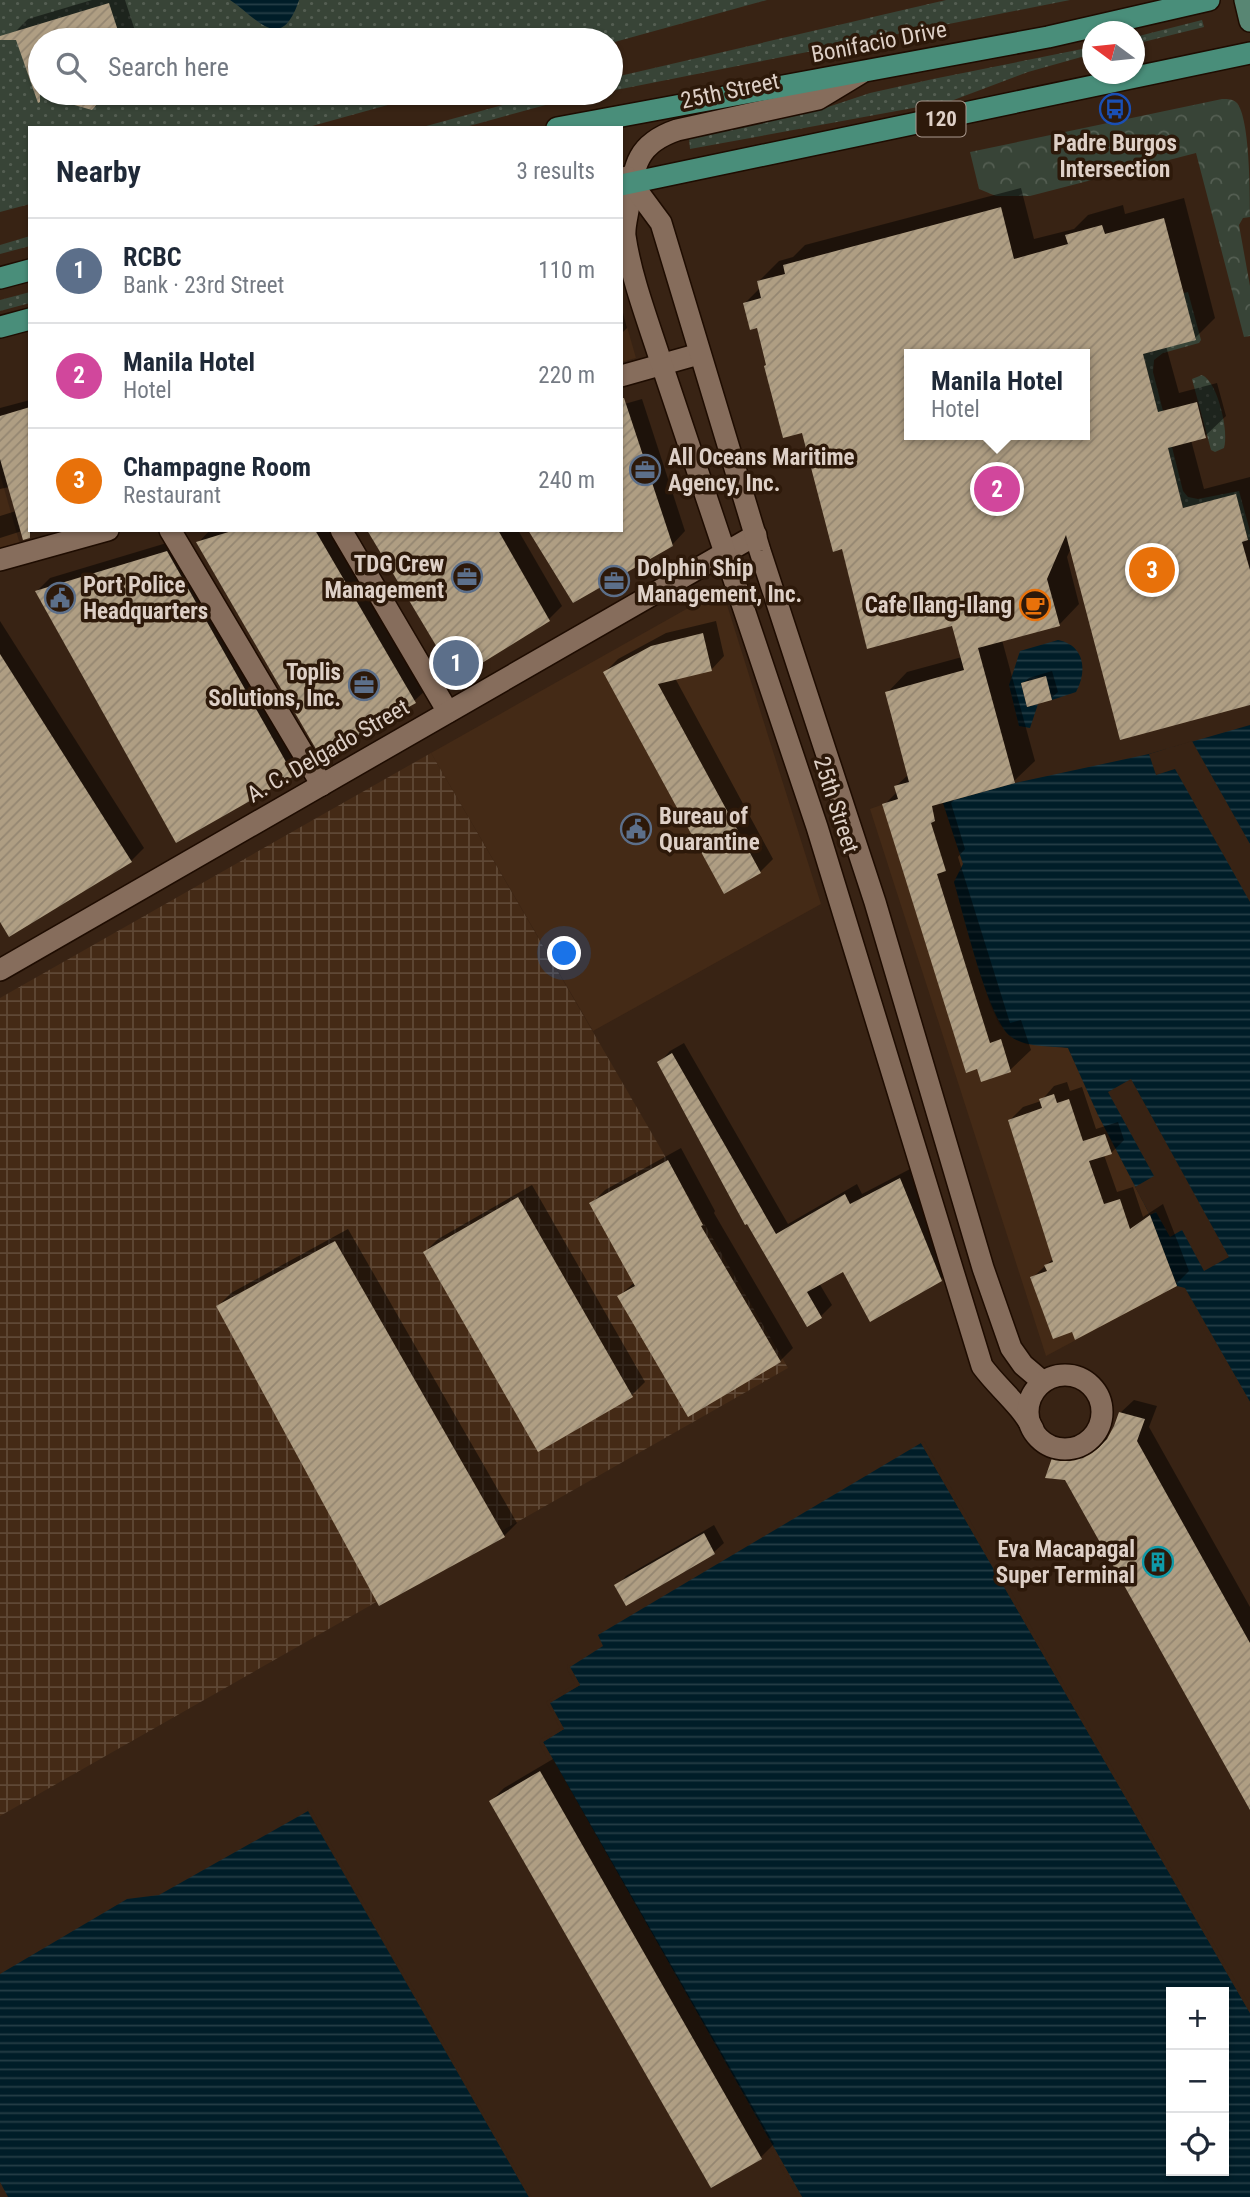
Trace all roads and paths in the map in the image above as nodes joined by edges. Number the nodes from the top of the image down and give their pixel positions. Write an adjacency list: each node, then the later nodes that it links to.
1 (1209, 0): 5 (highway, Bonifacio Drive)
2 (1245, 0): 3 (main road)
3 (1250, 21)
4 (1250, 53): 7 (highway, 120)
5 (863, 72): 6 (highway, Bonifacio Drive); 7 (street, 25th Street)
6 (568, 126)
7 (625, 179): 12 (street, 25th Street); 13 (street, 25th Street)
8 (28, 271): 9 (highway)
9 (0, 278)
10 (28, 320): 11 (highway)
11 (0, 327)
12 (699, 354): 13 (street); 18 (street, 25th Street)
13 (662, 365): 14 (street); 19 (street, 25th Street)
14 (623, 375)
15 (101, 532): 20 (street)
16 (171, 532): 23 (street)
17 (342, 532): 21 (street)
18 (756, 535): 19 (street, A. C. Delgado Street); 22 (street, 25th Street)
19 (724, 554): 21 (street, A. C. Delgado Street); 24 (street, 25th Street)
20 (0, 560)
21 (448, 712): 23 (street, A. C. Delgado Street)
22 (836, 782): 24 (street); 26 (street, 25th Street)
23 (322, 785): 25 (street, A. C. Delgado Street)
24 (805, 793): 27 (street, 25th Street)
25 (2, 965)
26 (1043, 1382): 27 (street); 27 (street, 25th Street)
27 (1032, 1429)

